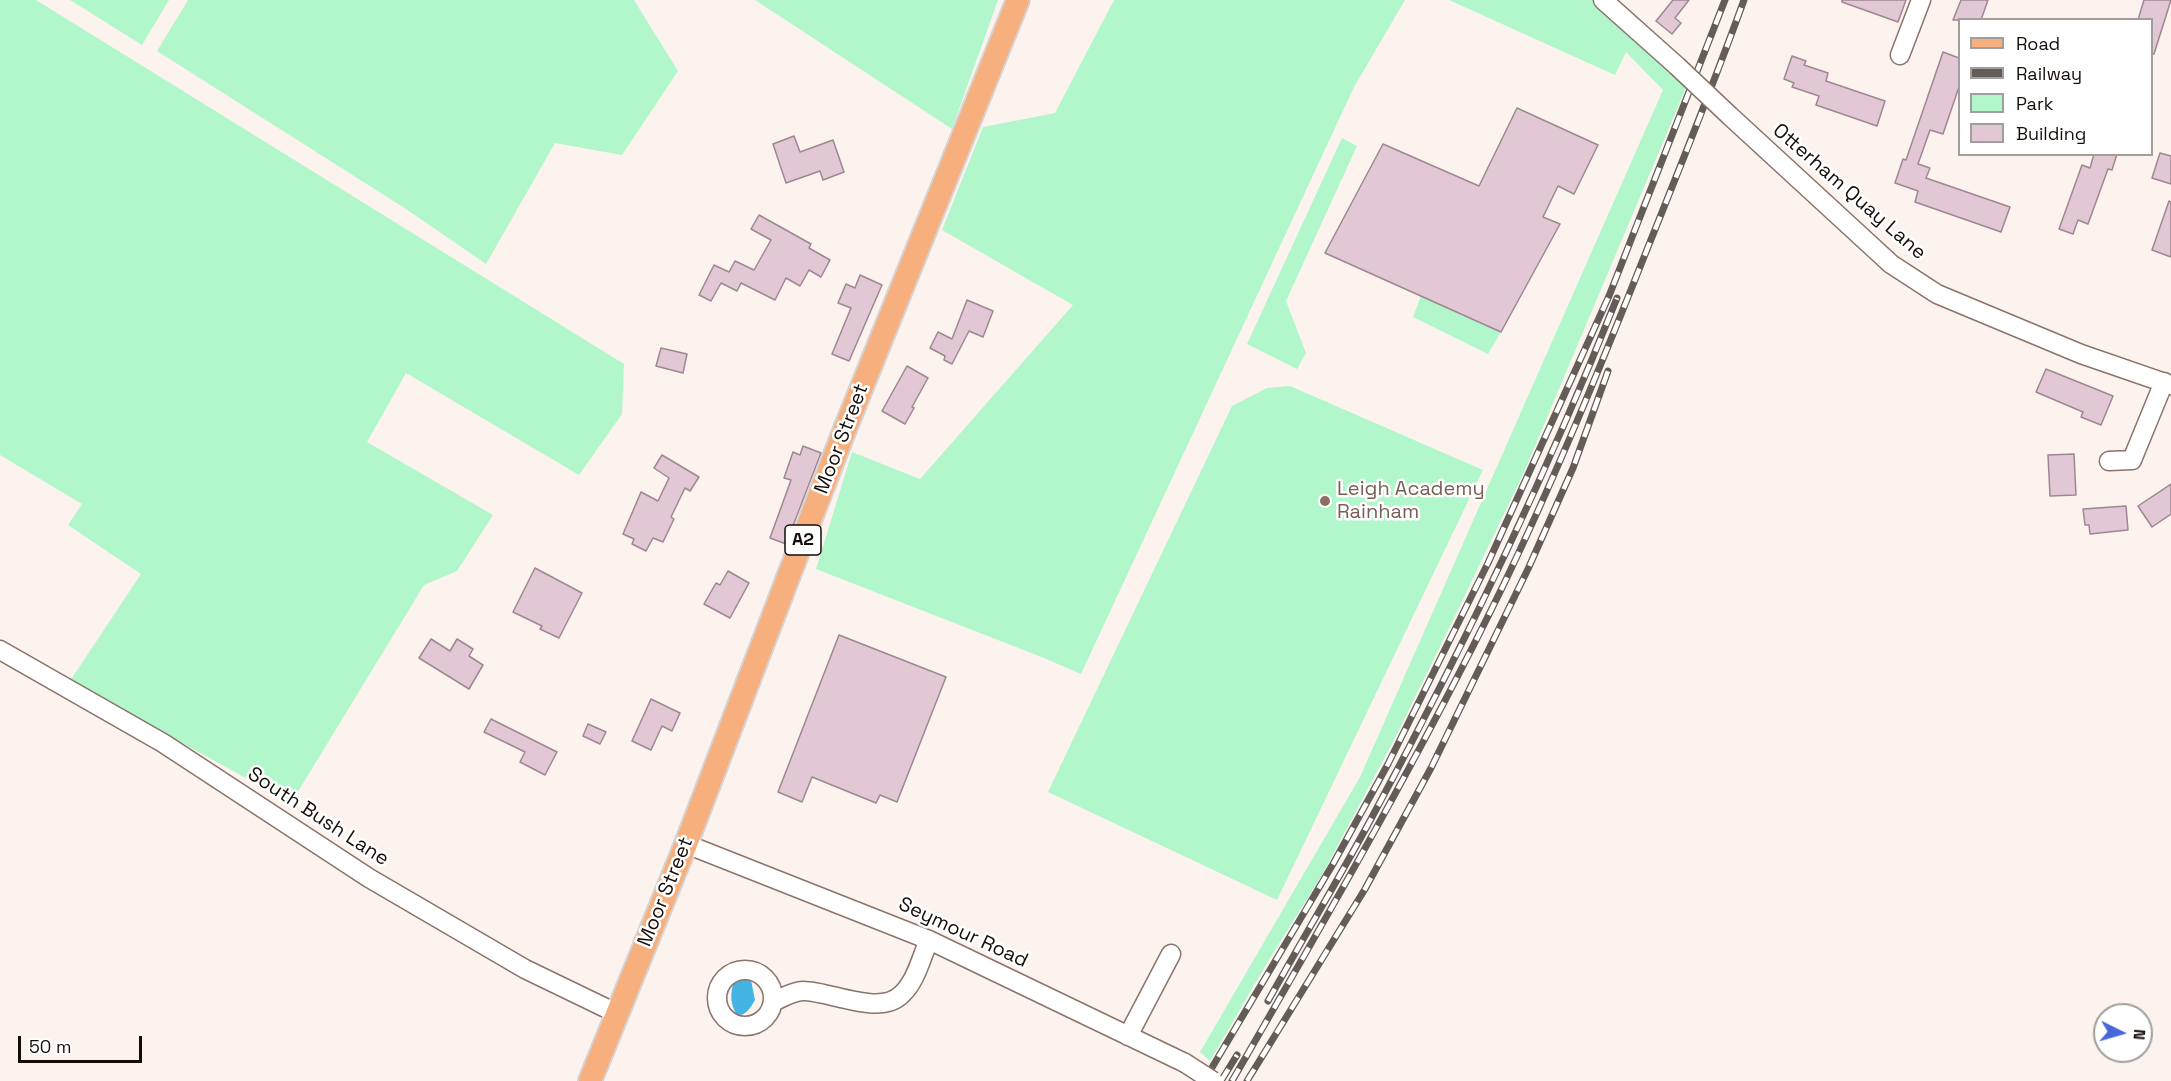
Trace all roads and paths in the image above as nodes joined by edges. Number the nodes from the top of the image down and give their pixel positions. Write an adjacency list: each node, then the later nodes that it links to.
1 (1018, 0): 8 (main road, Moor Street / A2)
2 (1603, 0): 5 (street, Otterham Quay Lane, bridge)
3 (1921, 0): 4 (street)
4 (1900, 56)
5 (2167, 384): 6 (street)
6 (2109, 461)
7 (0, 650): 12 (street, South Bush Lane)
8 (686, 843): 9 (street, Seymour Road); 12 (main road, Moor Street / A2)
9 (929, 940): 11 (street); 13 (street, Seymour Road)
10 (1171, 954): 13 (street)
11 (773, 1002)
12 (616, 1013): 14 (main road, Moor Street / A2)
13 (1128, 1036): 15 (street, Seymour Road, bridge)
14 (590, 1081)
15 (1213, 1081)

